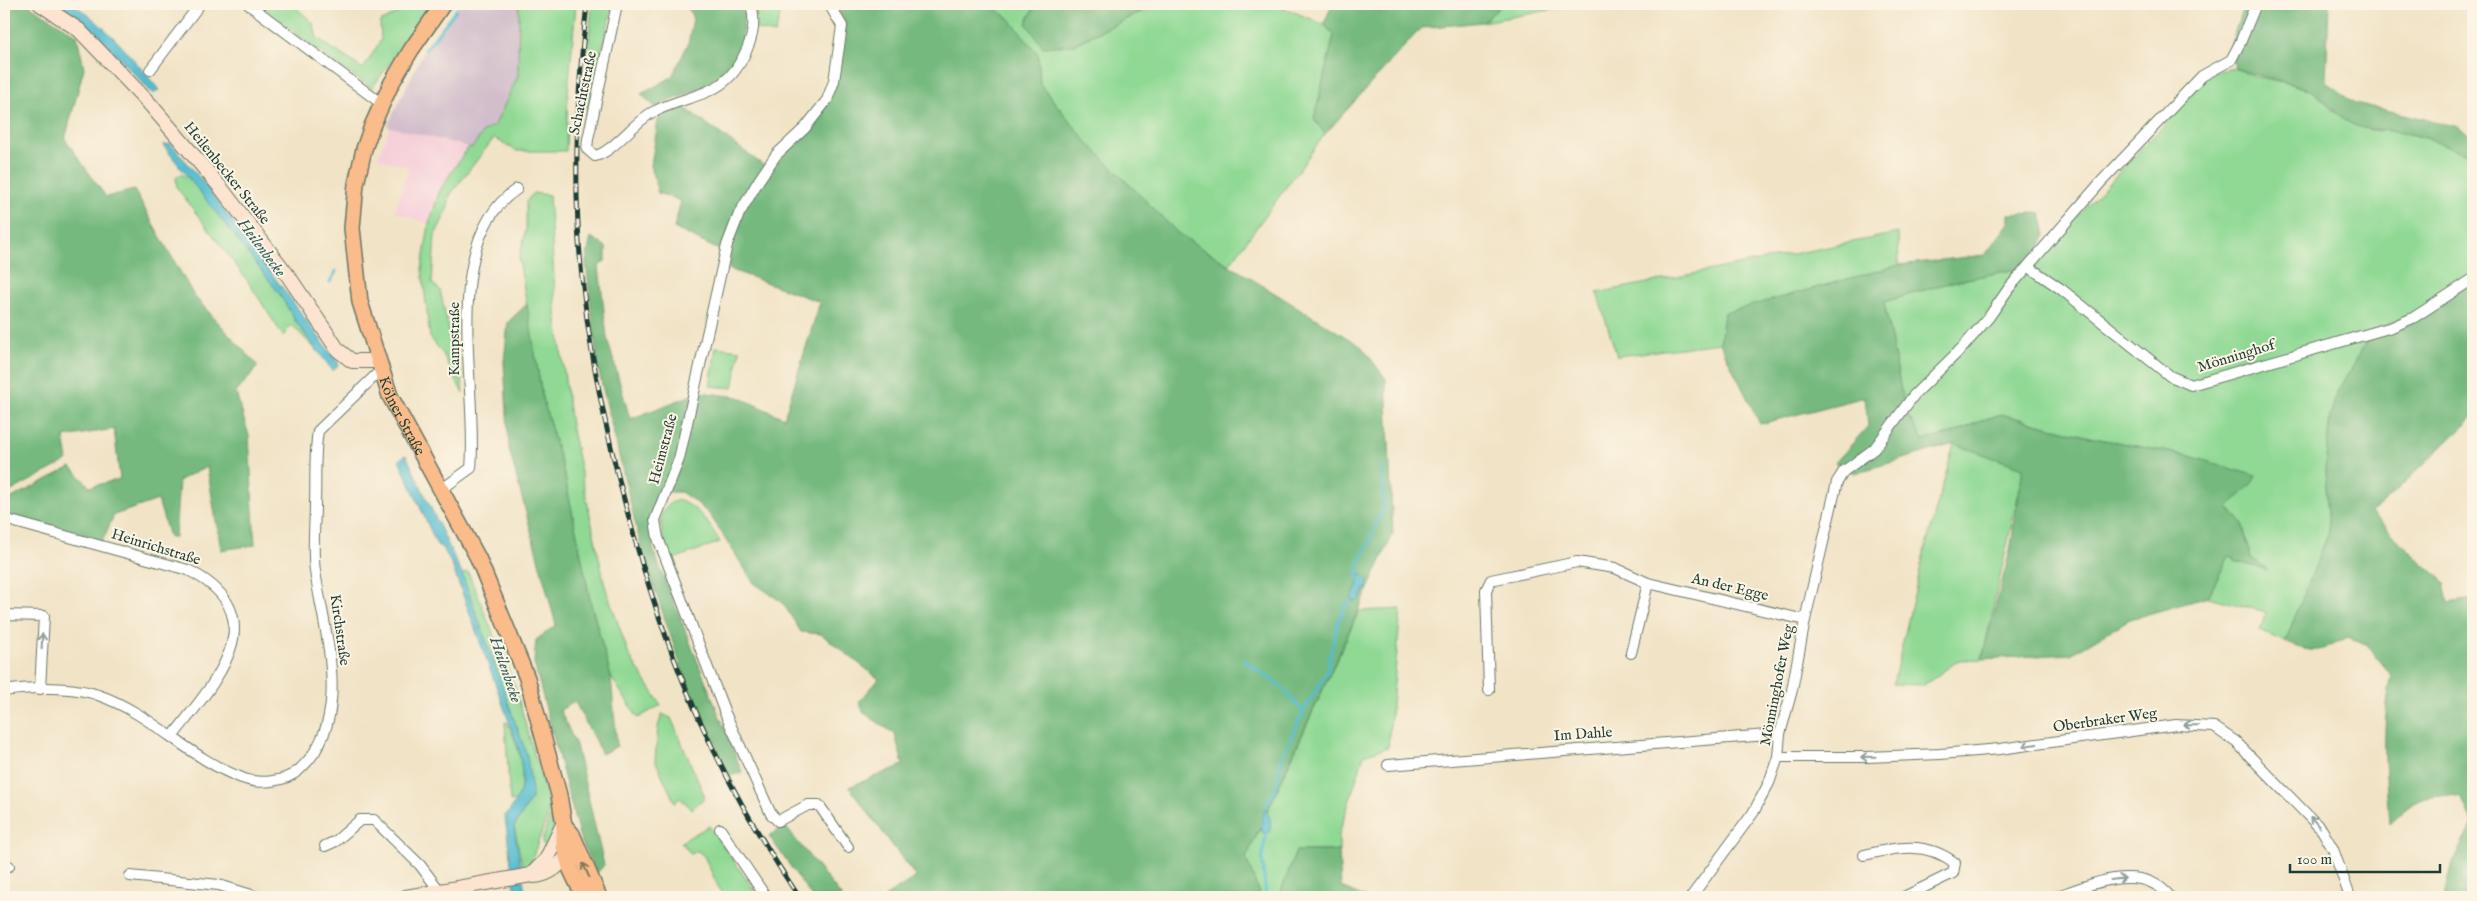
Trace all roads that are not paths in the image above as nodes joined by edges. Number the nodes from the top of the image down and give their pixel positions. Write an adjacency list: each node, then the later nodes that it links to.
1 (40, 4): 14 (main road, Heilenbecker Straße)
2 (200, 4): 9 (street)
3 (248, 4): 10 (street)
4 (443, 4): 10 (main road, Kölner Straße)
5 (617, 4): 6 (street, Schachtstraße)
6 (751, 4)
7 (829, 4): 32 (street, Heimstraße)
8 (2256, 4): 12 (street)
9 (150, 70)
10 (382, 104): 14 (main road, Kölner Straße)
11 (517, 189): 15 (street, Kampstraße)
12 (2029, 266): 13 (street, Mönninghof); 19 (street, Mönninghofer Weg)
13 (2473, 278)
14 (379, 366): 15 (main road, Kölner Straße); 25 (street, Kirchstraße)
15 (442, 489): 28 (main road, Kölner Straße)
16 (4, 519): 25 (street, Heinrichstraße)
17 (1648, 583): 19 (street, An der Egge); 20 (street); 22 (street, An der Egge)
18 (4, 615): 21 (street, one-way to 18)
19 (1805, 620): 24 (street, Mönninghofer Weg)
20 (1631, 653)
21 (40, 689): 23 (street, Kirchstraße); 25 (street, Kirchstraße)
22 (1489, 690)
23 (4, 691)
24 (1780, 734): 26 (street, Mönninghofer Weg); 27 (street, Im Dahle)
25 (172, 737)
26 (1778, 756): 43 (street, Mönninghofer Weg); 47 (street, Oberbraker Weg, one-way to 26)
27 (1388, 765)
28 (564, 824): 30 (main road, Kölner Straße); 34 (main road, Kölner Straße); 36 (main road)
29 (720, 828): 42 (street)
30 (574, 842): 34 (main road); 41 (main road, Kölner Straße, one-way to 30)
31 (325, 846): 37 (street)
32 (848, 847)
33 (1864, 855): 44 (street)
34 (566, 857): 36 (main road); 40 (main road, Kölner Straße)
35 (130, 876): 38 (street)
36 (523, 877): 37 (main road)
37 (439, 890): 39 (main road)
38 (258, 897)
39 (406, 897)
40 (584, 897)
41 (599, 897)
42 (766, 897)
43 (1690, 897)
44 (1904, 897)
45 (2054, 897): 46 (street, one-way to 46)
46 (2170, 897)
47 (2350, 897)

